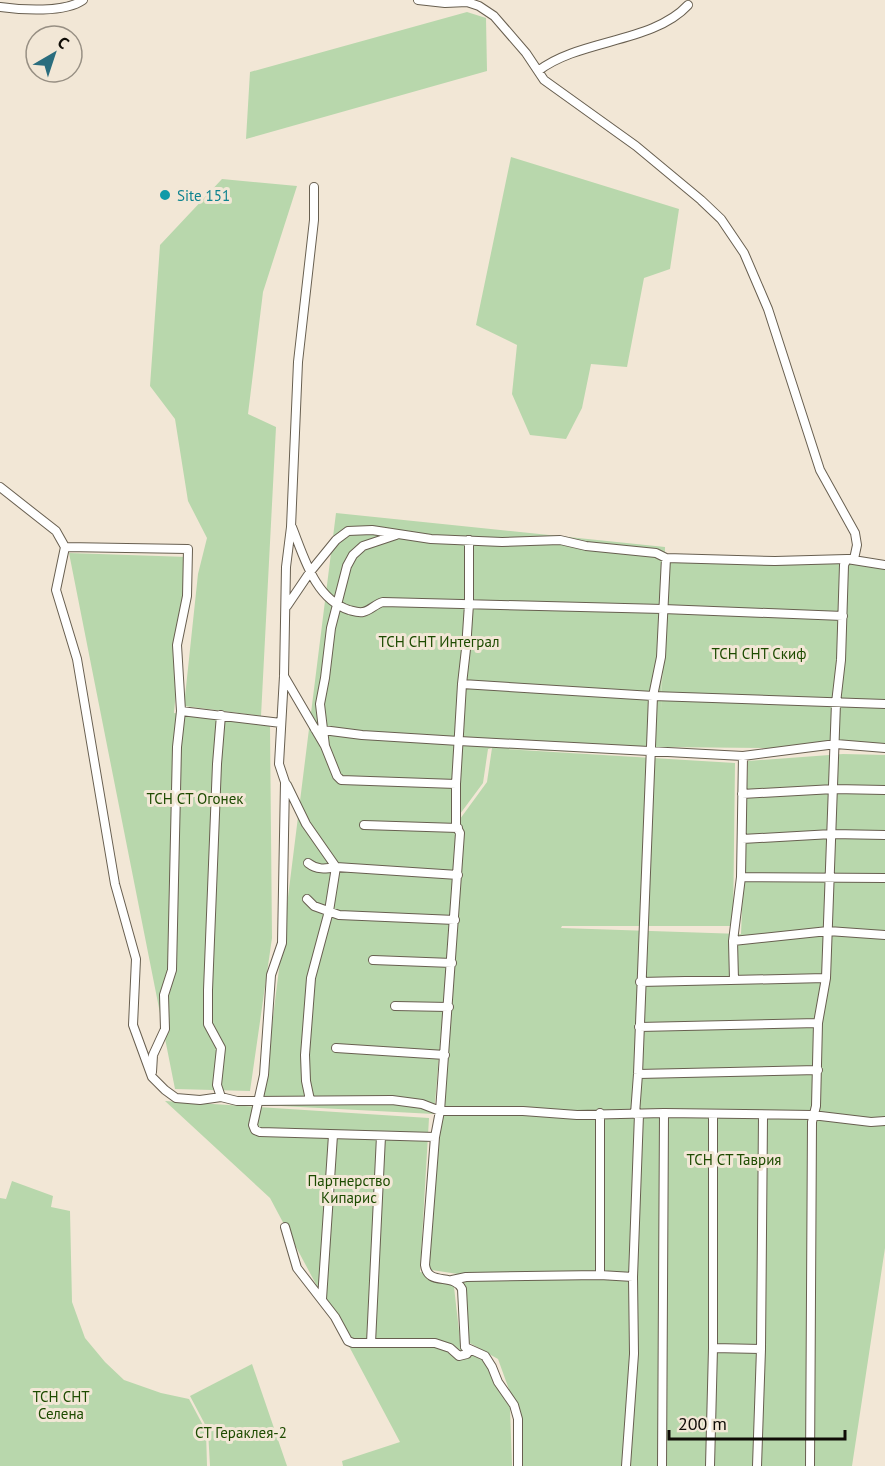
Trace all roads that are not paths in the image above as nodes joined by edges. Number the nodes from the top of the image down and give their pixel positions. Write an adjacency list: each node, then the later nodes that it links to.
1 (83, 0): 4 (street)
2 (418, 0): 5 (street)
3 (688, 5): 5 (street)
4 (0, 7)
5 (538, 72): 13 (street)
6 (314, 187): 8 (street)
7 (0, 487): 11 (street)
8 (291, 526): 15 (street); 18 (street)
9 (399, 534): 10 (street); 15 (street); 17 (street)
10 (469, 540): 12 (street); 16 (street)
11 (65, 547): 26 (street); 70 (street)
12 (666, 558): 13 (street); 19 (street)
13 (847, 559): 14 (street); 20 (street)
14 (885, 565)
15 (310, 572): 17 (street); 18 (street)
16 (469, 603): 17 (street); 19 (street); 22 (street)
17 (337, 606): 29 (street)
18 (286, 607): 21 (street)
19 (663, 609): 20 (street); 23 (street)
20 (843, 616): 24 (street)
21 (284, 676): 28 (street); 29 (street)
22 (462, 684): 23 (street); 30 (street)
23 (653, 696): 24 (street); 33 (street)
24 (836, 703): 25 (street); 31 (street)
25 (885, 704)
26 (181, 711): 27 (street); 70 (street)
27 (221, 715): 28 (street); 71 (street)
28 (281, 723): 35 (street)
29 (319, 730): 30 (street); 36 (street)
30 (459, 741): 33 (street); 36 (street)
31 (836, 744): 32 (street); 34 (street); 37 (street)
32 (885, 748)
33 (652, 750): 34 (street); 61 (street)
34 (743, 756): 39 (street)
35 (285, 782): 46 (street); 72 (street)
36 (456, 784): 41 (street)
37 (834, 789): 38 (street); 39 (street); 42 (street)
38 (885, 790)
39 (742, 794): 44 (street)
40 (364, 825): 41 (street)
41 (458, 828): 47 (street)
42 (832, 834): 43 (street); 44 (street); 49 (street)
43 (885, 835)
44 (742, 839): 48 (street)
45 (308, 863): 46 (street)
46 (336, 867): 47 (street); 52 (street)
47 (458, 875): 53 (street)
48 (741, 877): 49 (street); 56 (street)
49 (830, 877): 50 (street); 54 (street)
50 (885, 878)
51 (307, 899): 52 (street)
52 (329, 911): 53 (street); 73 (street)
53 (455, 920): 58 (street)
54 (828, 931): 55 (street); 56 (street); 59 (street)
55 (885, 935)
56 (734, 941): 60 (street)
57 (373, 960): 58 (street)
58 (452, 963): 63 (street)
59 (826, 978): 60 (street); 64 (street)
60 (734, 980): 61 (street)
61 (640, 982): 65 (street)
62 (395, 1006): 63 (street)
63 (448, 1007): 67 (street)
64 (818, 1023): 65 (street); 68 (street)
65 (639, 1027): 69 (street)
66 (336, 1048): 67 (street)
67 (445, 1055): 74 (street)
68 (818, 1070): 69 (street); 79 (street)
69 (638, 1074): 77 (street)
70 (152, 1077): 71 (street)
71 (221, 1097): 72 (street)
72 (258, 1100): 73 (street); 82 (street)
73 (310, 1100): 74 (street)
74 (440, 1111): 75 (street); 84 (street)
75 (600, 1113): 77 (street); 86 (street)
76 (664, 1113): 77 (street); 78 (street); 96 (street)
77 (637, 1114): 87 (street)
78 (713, 1114): 80 (street); 92 (street)
79 (812, 1115): 80 (street); 81 (street); 99 (street)
80 (763, 1116): 93 (street)
81 (885, 1121)
82 (333, 1135): 83 (street); 89 (street)
83 (381, 1136): 84 (street); 90 (street)
84 (435, 1137): 88 (street)
85 (285, 1227): 89 (street)
86 (600, 1275): 87 (street); 88 (street)
87 (633, 1277): 95 (street)
88 (452, 1280): 91 (street)
89 (322, 1299): 90 (street)
90 (371, 1343): 91 (street)
91 (465, 1347): 94 (street)
92 (713, 1348): 93 (street); 97 (street)
93 (761, 1349): 98 (street)
94 (518, 1466)
95 (626, 1466)
96 (662, 1466)
97 (710, 1466)
98 (757, 1466)
99 (810, 1466)

